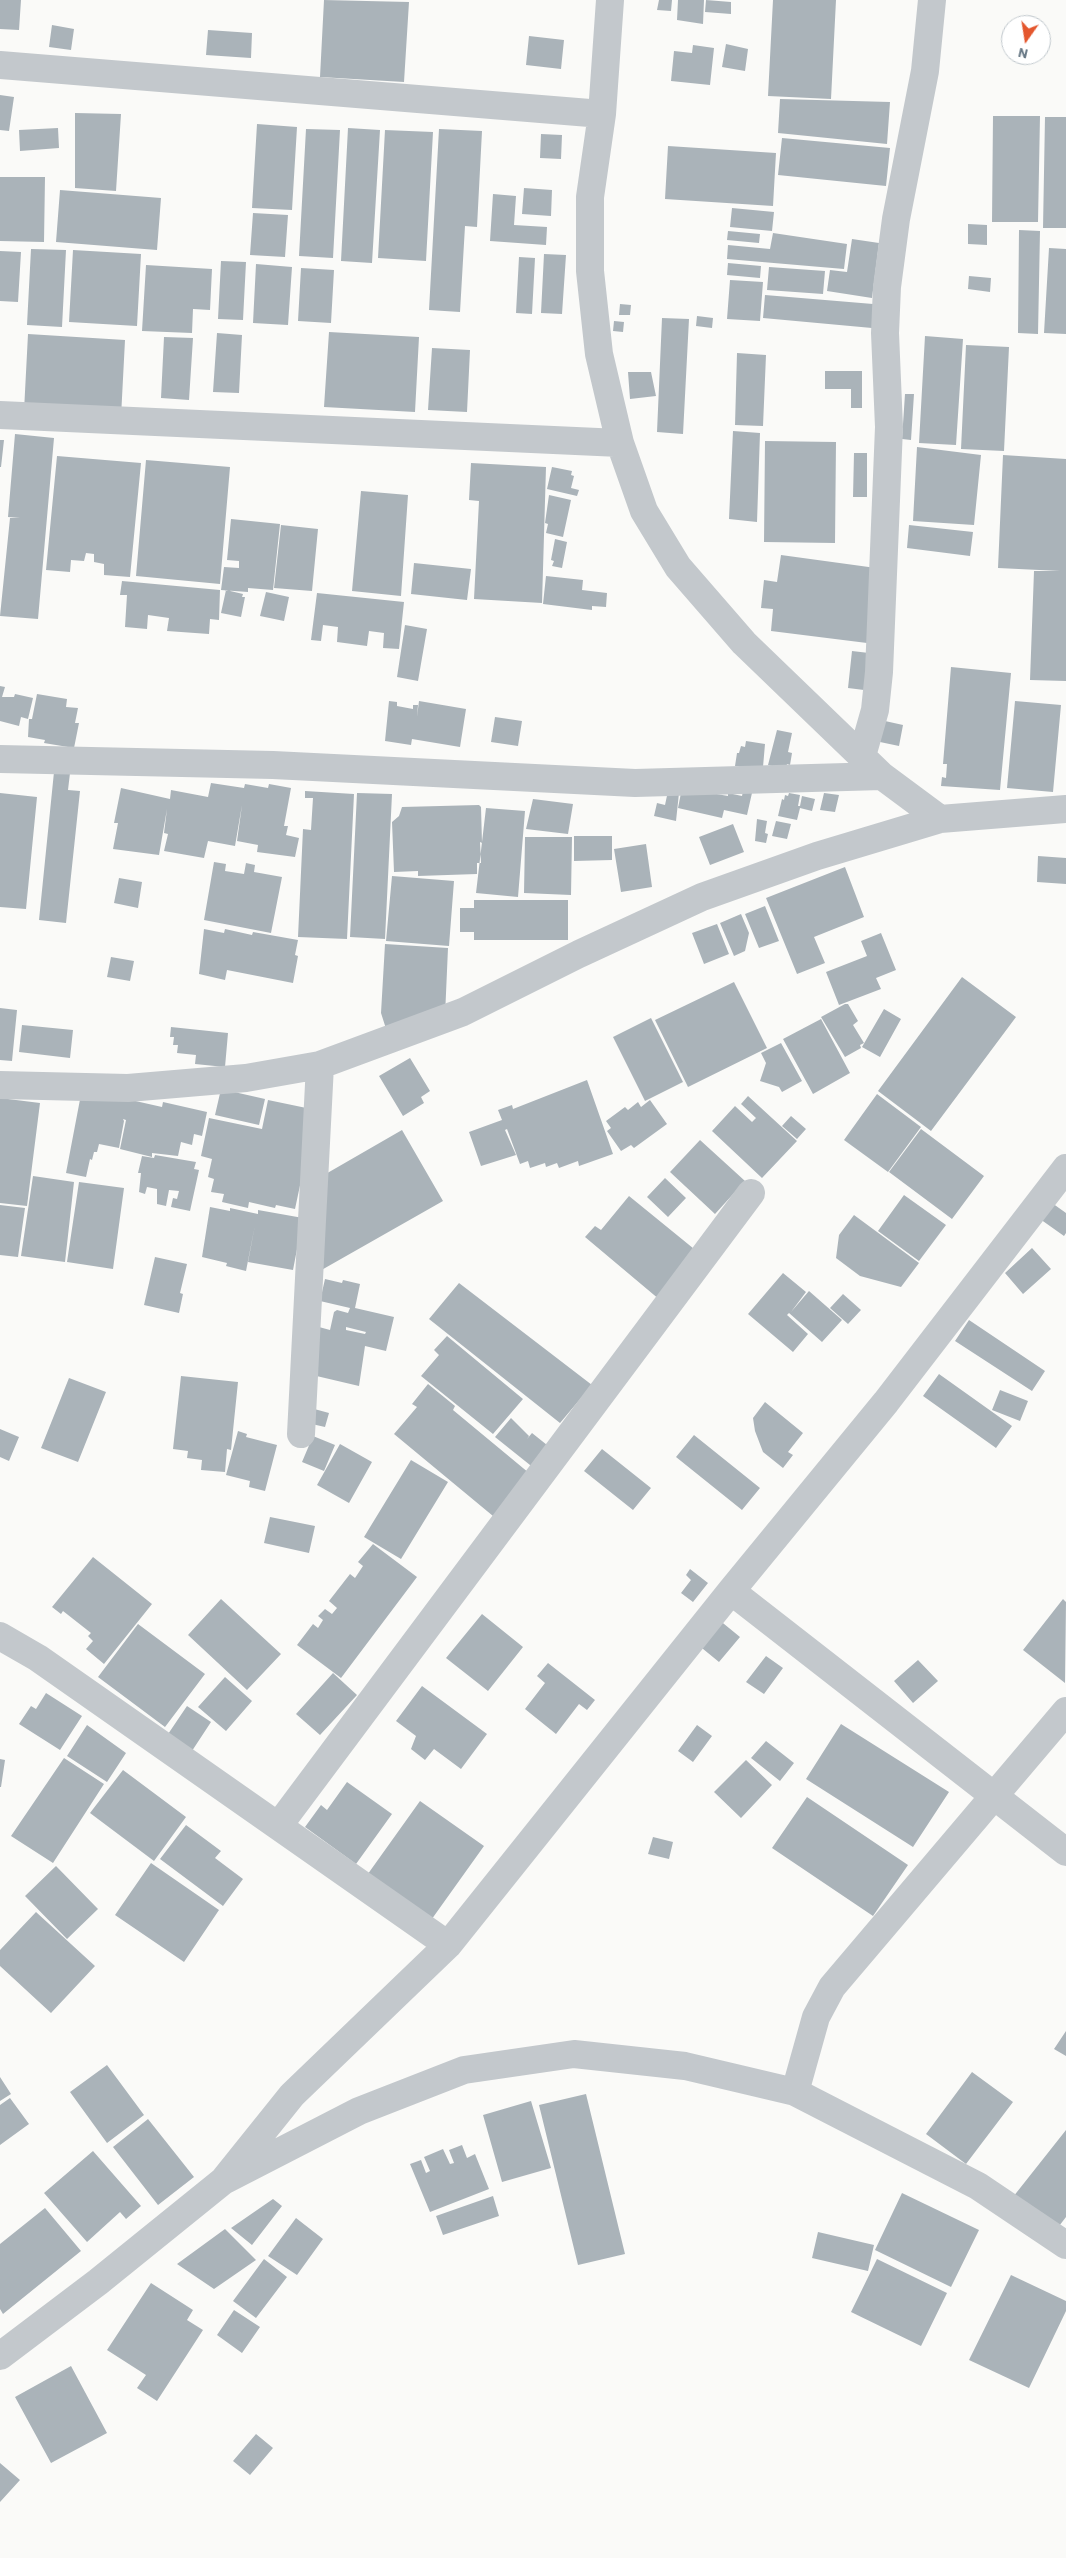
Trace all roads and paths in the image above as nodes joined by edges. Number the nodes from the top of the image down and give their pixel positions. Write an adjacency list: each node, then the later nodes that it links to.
1 (610, 0): 4 (street)
2 (932, 0): 7 (street)
3 (0, 65): 4 (street)
4 (602, 114): 6 (street)
5 (0, 415): 6 (street)
6 (620, 442): 7 (street)
7 (862, 756): 9 (street)
8 (0, 759): 9 (street)
9 (882, 776): 11 (street)
10 (1066, 810): 11 (street)
11 (940, 819): 12 (street)
12 (320, 1065): 13 (street); 16 (street)
13 (0, 1085)
14 (1066, 1168): 17 (street)
15 (751, 1193): 21 (street)
16 (301, 1434)
17 (731, 1591): 20 (street); 23 (street)
18 (0, 1636): 21 (street)
19 (1066, 1711): 20 (street)
20 (992, 1796): 22 (street); 24 (street)
21 (278, 1825): 23 (street)
22 (1066, 1852)
23 (448, 1945): 25 (street)
24 (794, 2092): 25 (street); 26 (street)
25 (223, 2181): 27 (street)
26 (1066, 2245)
27 (2, 2352)

